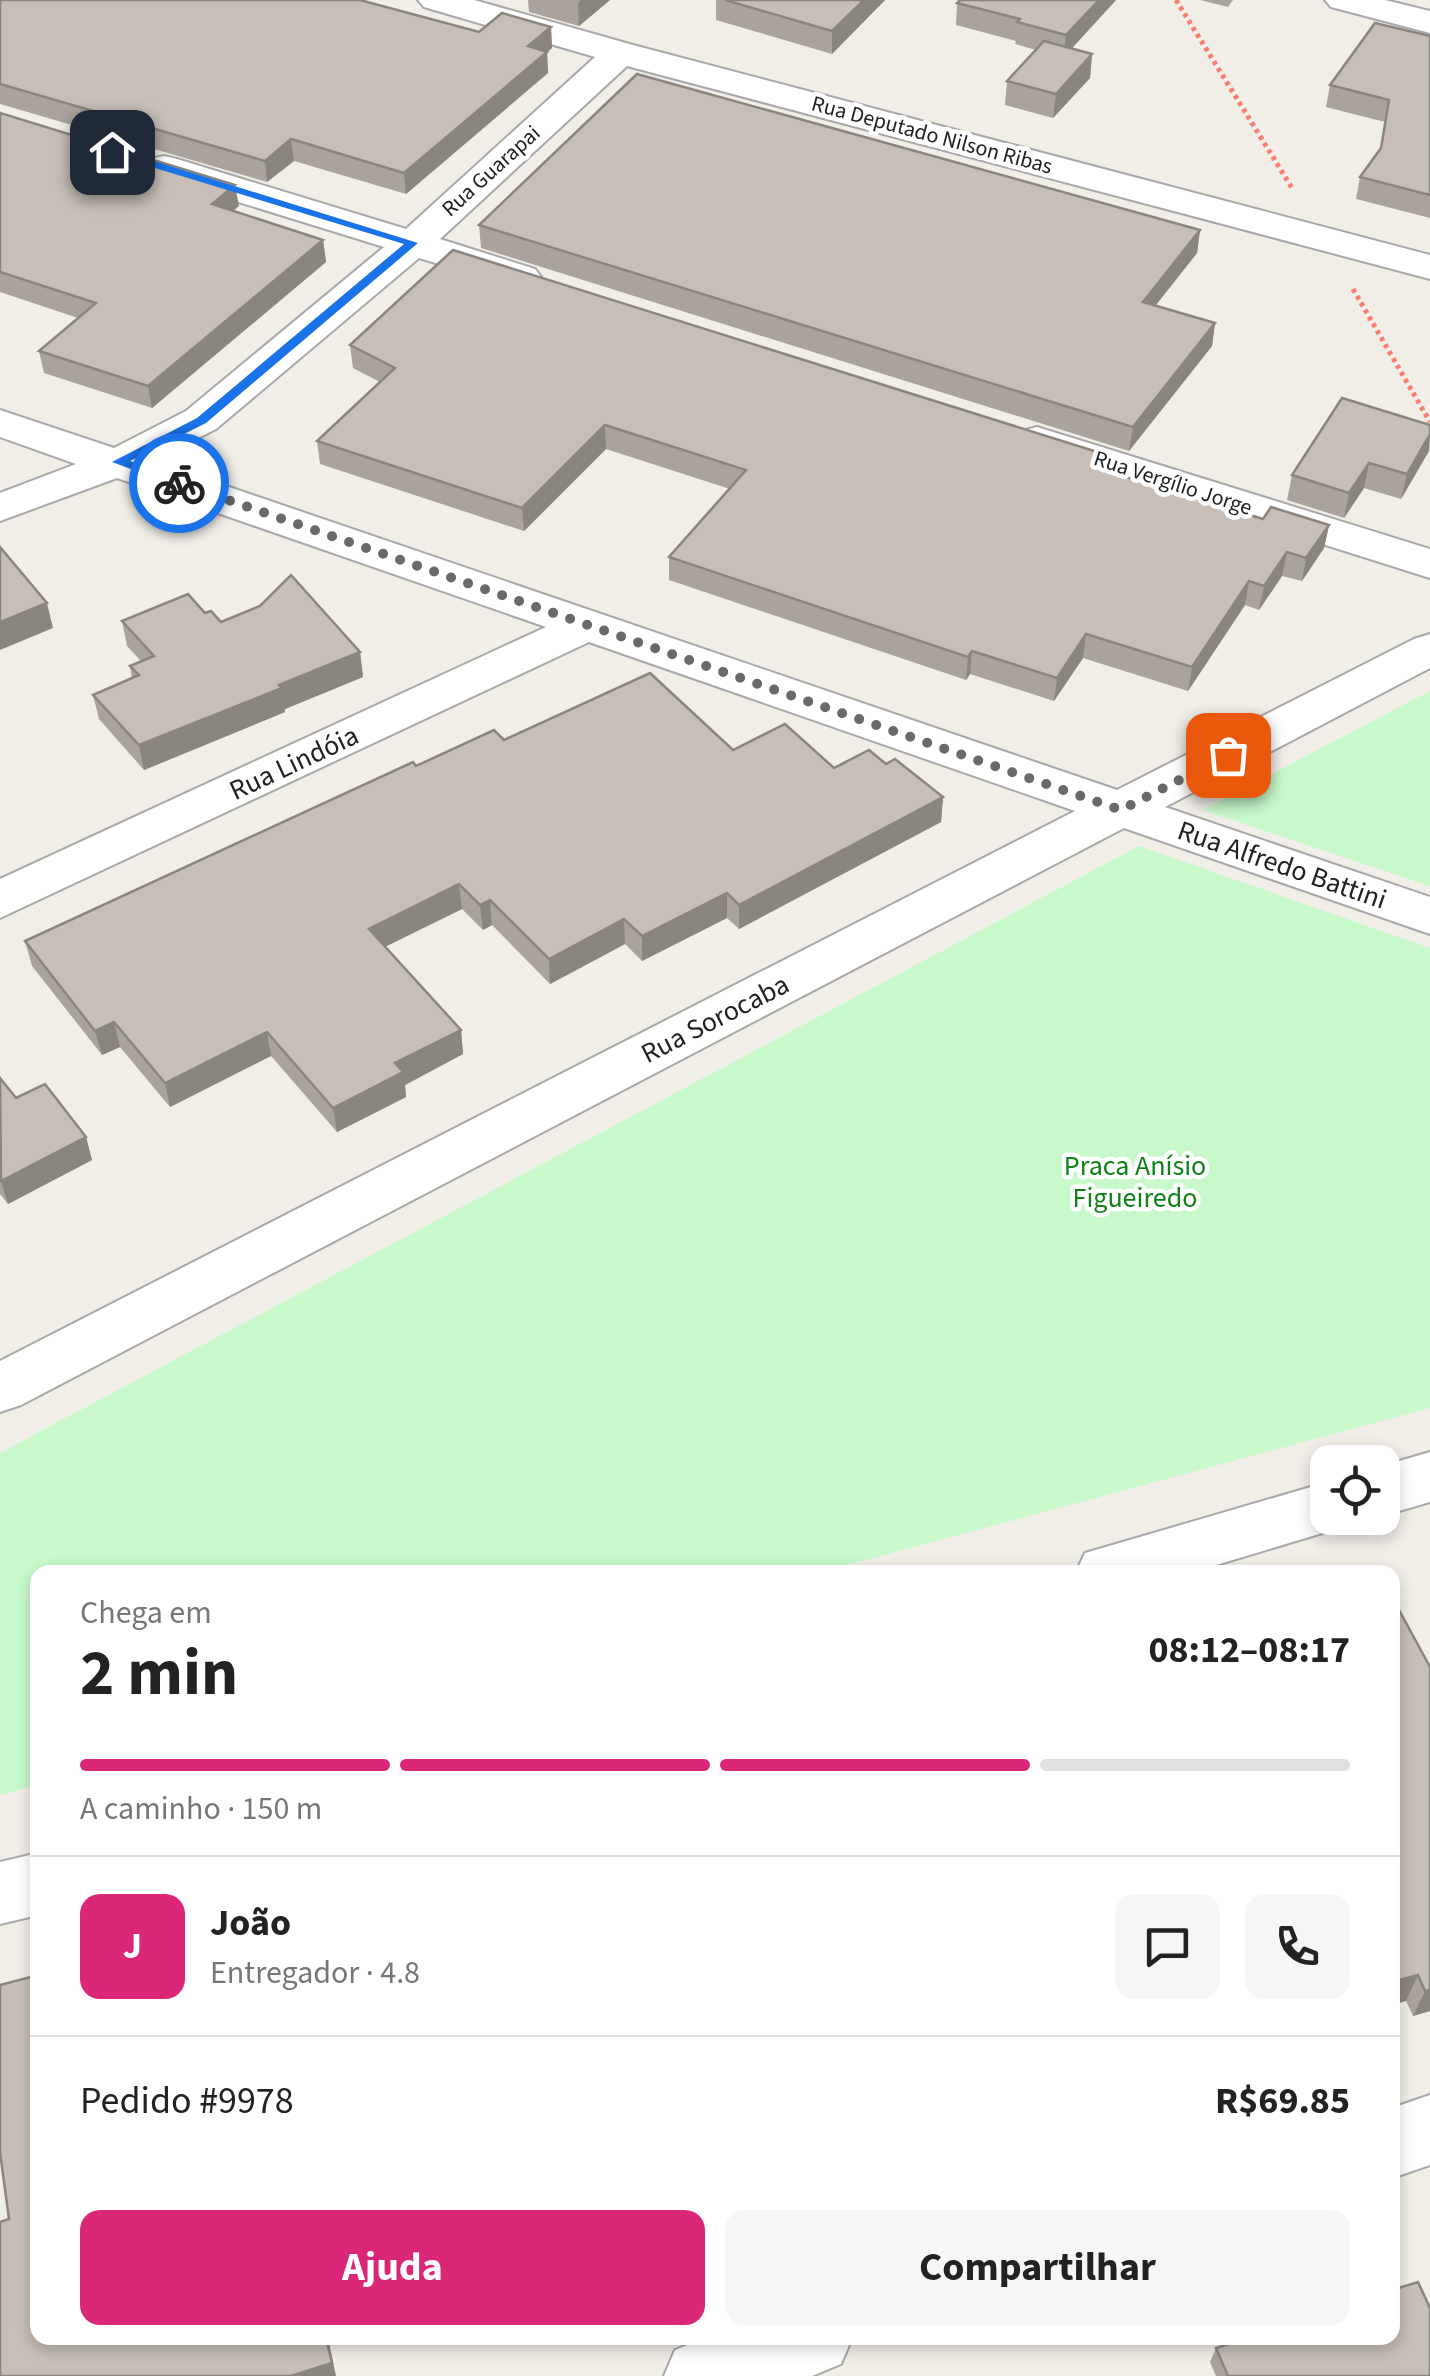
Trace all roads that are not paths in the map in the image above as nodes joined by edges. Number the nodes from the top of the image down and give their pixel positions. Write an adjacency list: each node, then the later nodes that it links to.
1 (436, 0): 3 (street, Rua Deputado Nilson Ribas)
2 (1343, 0): 4 (street)
3 (513, 10): 5 (street, Rua Deputado Nilson Ribas)
4 (1430, 22)
5 (620, 53): 7 (street, Rua Guarapai); 8 (street, Rua Deputado Nilson Ribas)
6 (131, 157): 7 (street)
7 (412, 243): 9 (street); 12 (street, Rua Guarapai)
8 (1430, 267)
9 (563, 290)
10 (0, 422): 12 (street, Rua Alfredo Battini)
11 (997, 428): 14 (street, Rua Vergílio Jorge)
12 (119, 462): 13 (street, Rua Guarapai); 15 (street, Rua Alfredo Battini)
13 (0, 508)
14 (1430, 564)
15 (588, 625): 17 (street, Rua Alfredo Battini); 18 (street, Rua Lindóia)
16 (1430, 649): 17 (street, Rua Sorocaba)
17 (1121, 810): 19 (street, Rua Alfredo Battini); 20 (street, Rua Sorocaba)
18 (0, 900)
19 (1430, 916)
20 (0, 1388)
21 (1430, 1477): 22 (street)
22 (1400, 1486)
23 (1310, 1512): 24 (street)
24 (1131, 1565)
25 (30, 1886): 26 (street)
26 (0, 1893)
27 (1430, 2130): 28 (street)
28 (1400, 2140)
29 (795, 2345): 30 (street)
30 (701, 2376)

